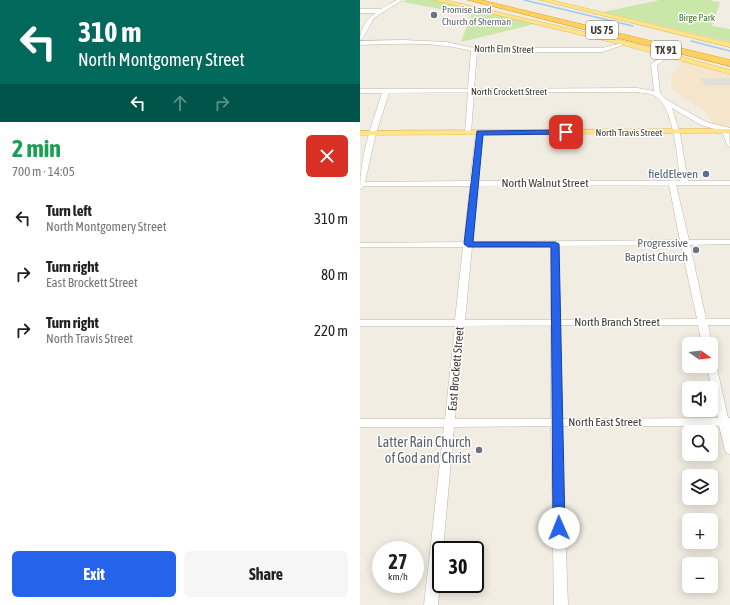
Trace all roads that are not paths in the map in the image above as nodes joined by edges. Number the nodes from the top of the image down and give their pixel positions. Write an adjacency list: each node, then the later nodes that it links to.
1 (400, 0): 7 (street)
2 (438, 0): 11 (main road)
3 (472, 0): 8 (highway, US 75)
4 (496, 0): 15 (highway, US 75)
5 (548, 1): 12 (main road)
6 (360, 11): 7 (street)
7 (381, 11): 9 (street)
8 (602, 30): 16 (highway, US 75); 17 (highway, TX 91)
9 (360, 38)
10 (360, 43): 13 (street, North Elm Street)
11 (624, 43): 13 (street, North Elm Street); 14 (main road)
12 (730, 45)
13 (474, 50): 20 (street)
14 (668, 55): 17 (main road); 21 (street)
15 (730, 57)
16 (730, 63)
17 (730, 71)
18 (360, 91): 19 (street, North Crockett Street)
19 (386, 91): 20 (street, North Crockett Street); 26 (street)
20 (470, 91): 21 (street, North Crockett Street); 27 (street)
21 (657, 94): 22 (street)
22 (666, 102): 23 (street); 24 (street)
23 (728, 131): 24 (main road, North Travis Street); 29 (street)
24 (676, 132): 28 (main road, North Travis Street); 31 (street)
25 (360, 133): 26 (main road, North Travis Street)
26 (373, 133): 27 (main road, North Travis Street); 34 (street)
27 (468, 133): 28 (main road, North Travis Street)
28 (480, 133): 33 (street, East Brockett Street)
29 (730, 145)
30 (672, 182): 31 (street, North Walnut Street); 33 (street, North Walnut Street); 36 (street)
31 (684, 182): 32 (street, North Walnut Street)
32 (730, 183)
33 (475, 184): 34 (street, North Walnut Street); 37 (street, East Brockett Street)
34 (360, 185)
35 (730, 242): 36 (street)
36 (684, 243): 38 (street); 41 (street)
37 (468, 244): 38 (street); 39 (street); 44 (street, East Brockett Street)
38 (555, 244): 40 (street)
39 (360, 245)
40 (556, 322): 41 (street, North Branch Street); 44 (street, North Branch Street); 47 (street)
41 (702, 322): 42 (street, North Branch Street); 45 (street)
42 (730, 322)
43 (360, 323): 44 (street, North Branch Street)
44 (460, 323): 50 (street, East Brockett Street)
45 (705, 337)
46 (713, 373): 48 (street)
47 (556, 422): 48 (street, North East Street); 50 (street, North East Street); 53 (street)
48 (727, 422): 51 (street)
49 (360, 423): 50 (street, North East Street)
50 (451, 423): 52 (street, East Brockett Street)
51 (730, 450)
52 (431, 605)
53 (561, 605)

